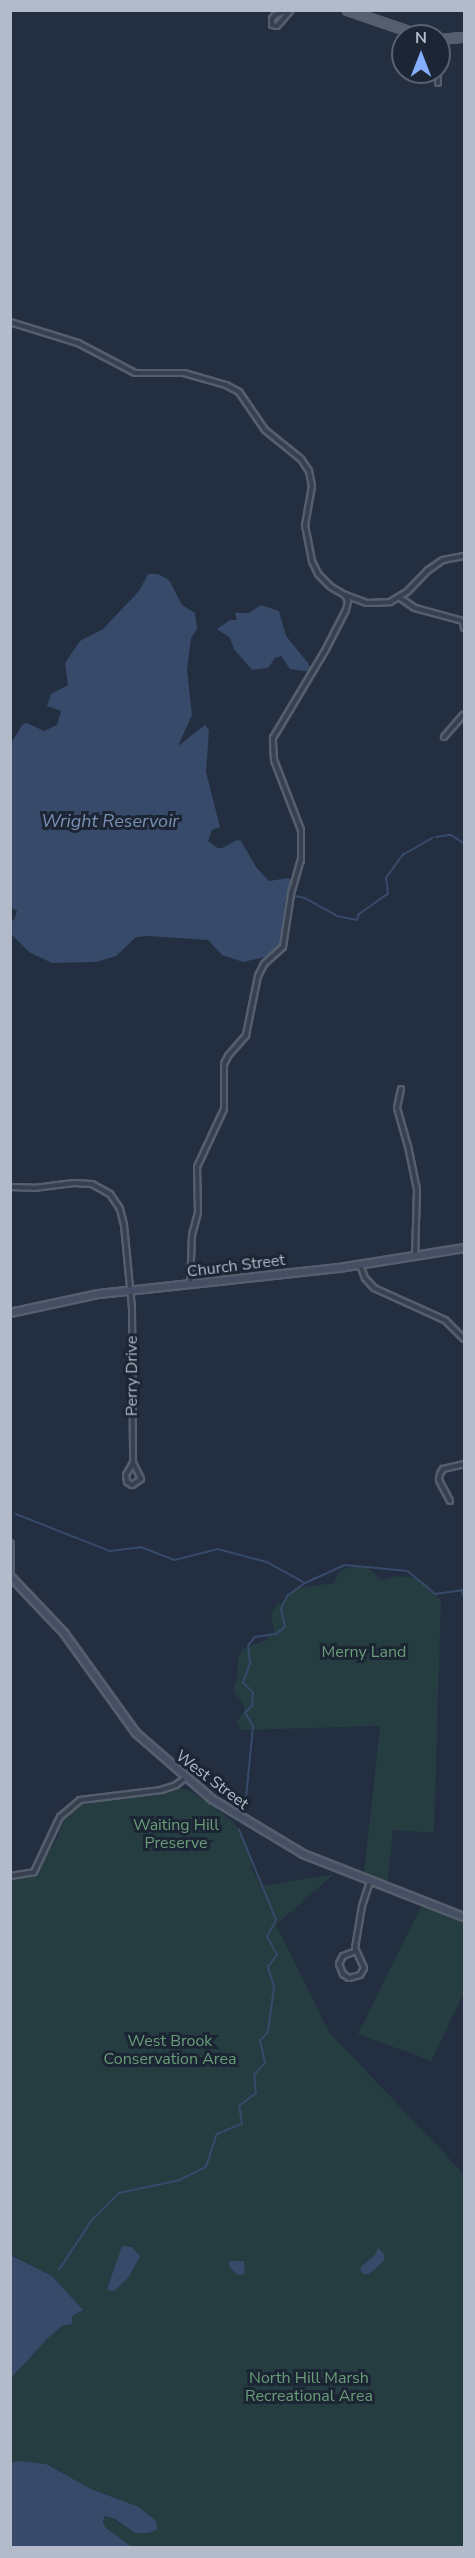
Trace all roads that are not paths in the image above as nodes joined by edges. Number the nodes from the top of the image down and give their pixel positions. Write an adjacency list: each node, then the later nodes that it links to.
1 (290, 10): 1 (street)
2 (347, 10): 3 (main road)
3 (391, 25)
4 (10, 322): 6 (street)
5 (465, 556): 7 (street)
6 (345, 595): 7 (street); 16 (street)
7 (399, 597): 8 (street)
8 (465, 628)
9 (465, 714): 10 (street)
10 (444, 737)
11 (401, 1089): 14 (street)
12 (10, 1187): 17 (street, Perry Drive)
13 (465, 1248): 14 (main road, Church Street)
14 (415, 1257): 15 (main road, Church Street)
15 (360, 1265): 16 (main road, Church Street); 19 (street)
16 (190, 1285): 17 (main road, Church Street)
17 (130, 1290): 18 (main road, Church Street); 20 (street, Perry Drive)
18 (10, 1313)
19 (464, 1337)
20 (133, 1463): 20 (street, Perry Drive)
21 (465, 1464): 22 (street)
22 (450, 1501)
23 (10, 1544): 24 (main road)
24 (10, 1574): 25 (main road, West Street)
25 (185, 1778): 26 (street); 27 (main road, West Street)
26 (10, 1876)
27 (370, 1881): 28 (main road, West Street); 29 (street)
28 (465, 1917)
29 (356, 1951): 29 (street)

